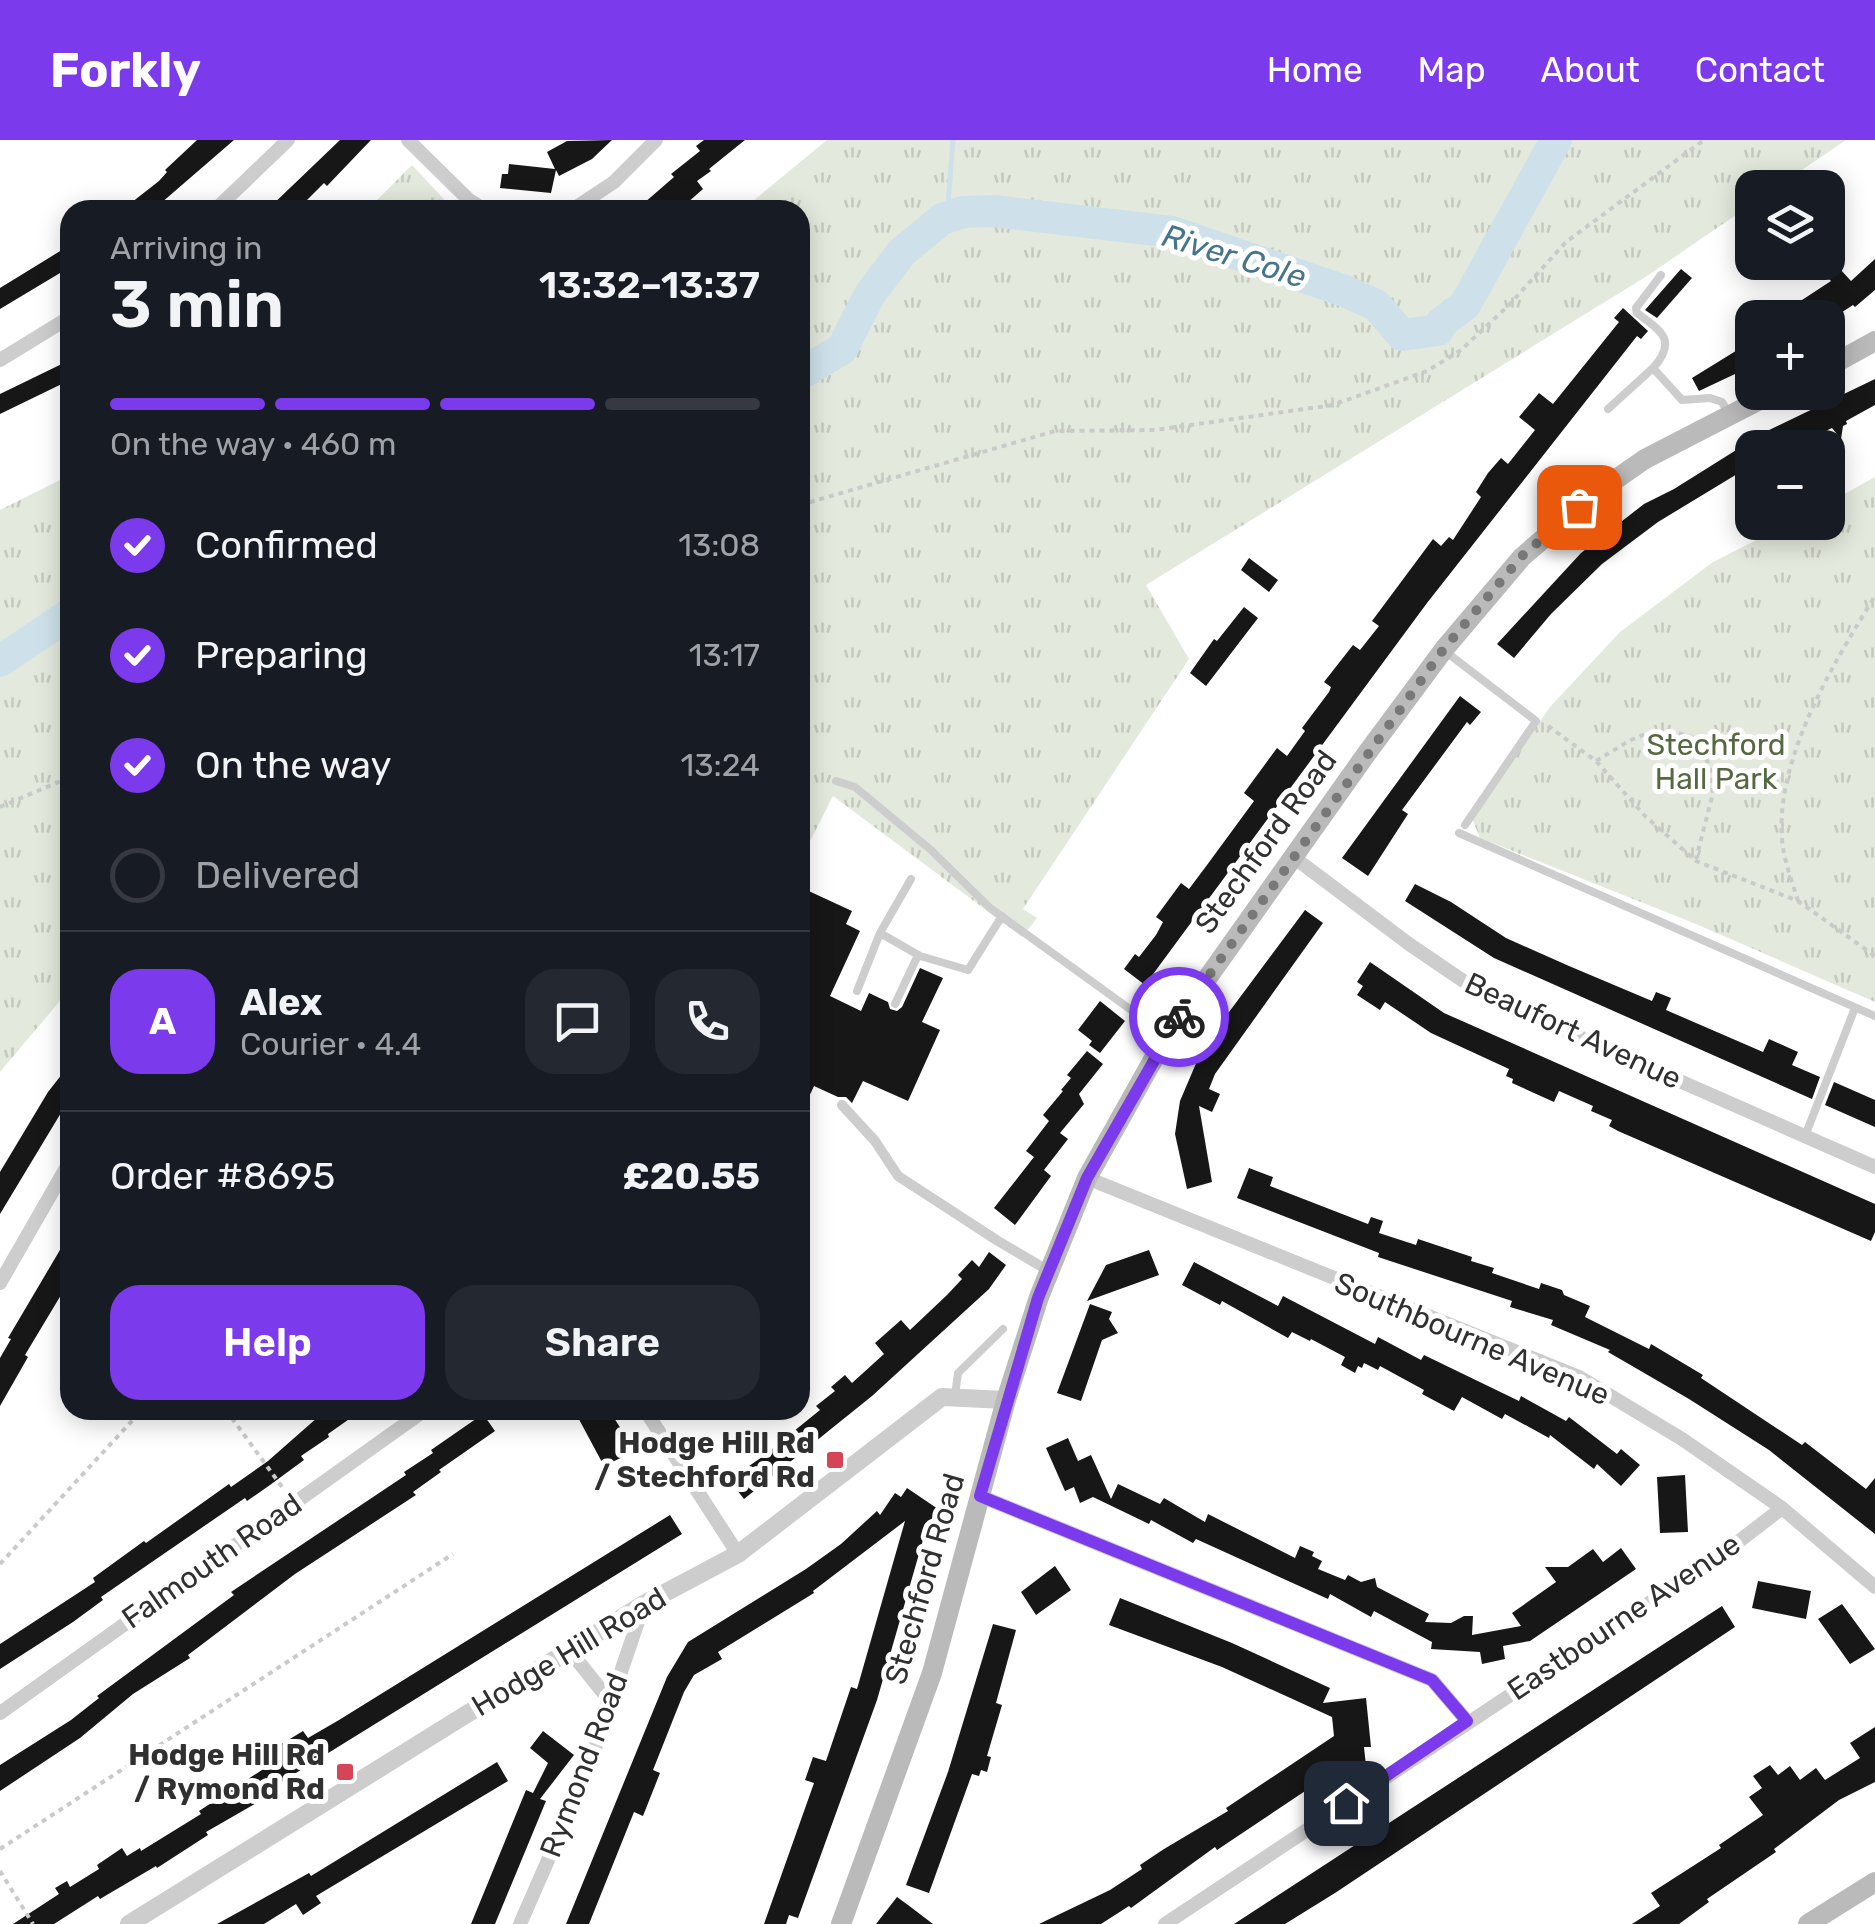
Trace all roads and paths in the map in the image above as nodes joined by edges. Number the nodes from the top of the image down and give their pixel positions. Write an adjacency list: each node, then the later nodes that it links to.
1 (288, 140): 5 (street)
2 (408, 140): 6 (street)
3 (656, 140): 7 (street)
4 (1704, 140): 17 (path)
5 (225, 200)
6 (468, 200)
7 (587, 200)
8 (1661, 275): 13 (lane)
9 (60, 323): 12 (street)
10 (1875, 341): 11 (main road)
11 (1845, 358)
12 (0, 360)
13 (1654, 368): 14 (lane); 16 (lane)
14 (1608, 409)
15 (1737, 410): 16 (main road, Stechford Road)
16 (1729, 414): 19 (main road, Stechford Road)
17 (810, 502)
18 (1875, 596): 28 (path)
19 (1443, 650): 25 (main road, Stechford Road); 35 (lane)
20 (1540, 720): 21 (path)
21 (1596, 761): 26 (path); 26 (path)
22 (60, 781): 24 (path)
23 (836, 781): 29 (lane)
24 (0, 807)
25 (1292, 856): 37 (main road, Stechford Road); 39 (street, Beaufort Avenue)
26 (1696, 861): 28 (path)
27 (911, 879): 30 (lane)
28 (1798, 901): 32 (path)
29 (1002, 916): 31 (lane); 37 (lane)
30 (880, 933): 31 (lane); 33 (lane)
31 (918, 954): 34 (lane)
32 (1875, 956)
33 (857, 991)
34 (895, 1004)
35 (1855, 1008): 36 (lane); 39 (lane)
36 (1875, 1016)
37 (1167, 1036): 42 (main road, Stechford Road)
38 (842, 1105): 43 (street)
39 (1805, 1136): 40 (street, Beaufort Avenue)
40 (1875, 1167)
41 (60, 1178): 44 (street)
42 (1087, 1178): 43 (main road, Stechford Road); 54 (street, Southbourne Avenue)
43 (1050, 1270): 47 (main road, Stechford Road)
44 (0, 1283)
45 (1003, 1328): 46 (lane)
46 (955, 1398): 47 (street, Hodge Hill Road); 56 (street, Hodge Hill Road)
47 (1006, 1400): 52 (main road, Stechford Road)
48 (133, 1420): 57 (path)
49 (233, 1420): 53 (path)
50 (411, 1420): 53 (street, Falmouth Road)
51 (651, 1420): 56 (street)
52 (980, 1496): 63 (street); 70 (main road, Stechford Road)
53 (293, 1503): 62 (street, Falmouth Road)
54 (1782, 1508): 58 (street, Southbourne Avenue); 63 (street, Eastbourne Avenue)
55 (453, 1554): 64 (path)
56 (738, 1554): 59 (street, Hodge Hill Road)
57 (0, 1564)
58 (1875, 1587)
59 (644, 1604): 60 (street, Hodge Hill Road); 61 (street, Rymond Road)
60 (570, 1650): 61 (street); 68 (street, Hodge Hill Road)
61 (610, 1700): 69 (street, Rymond Road)
62 (0, 1713)
63 (1467, 1721): 71 (street, Eastbourne Avenue)
64 (0, 1850)
65 (0, 1872): 67 (path)
66 (1875, 1882): 72 (main road)
67 (33, 1924)
68 (129, 1924)
69 (520, 1924)
70 (842, 1924)
71 (1165, 1924)
72 (1808, 1924)

